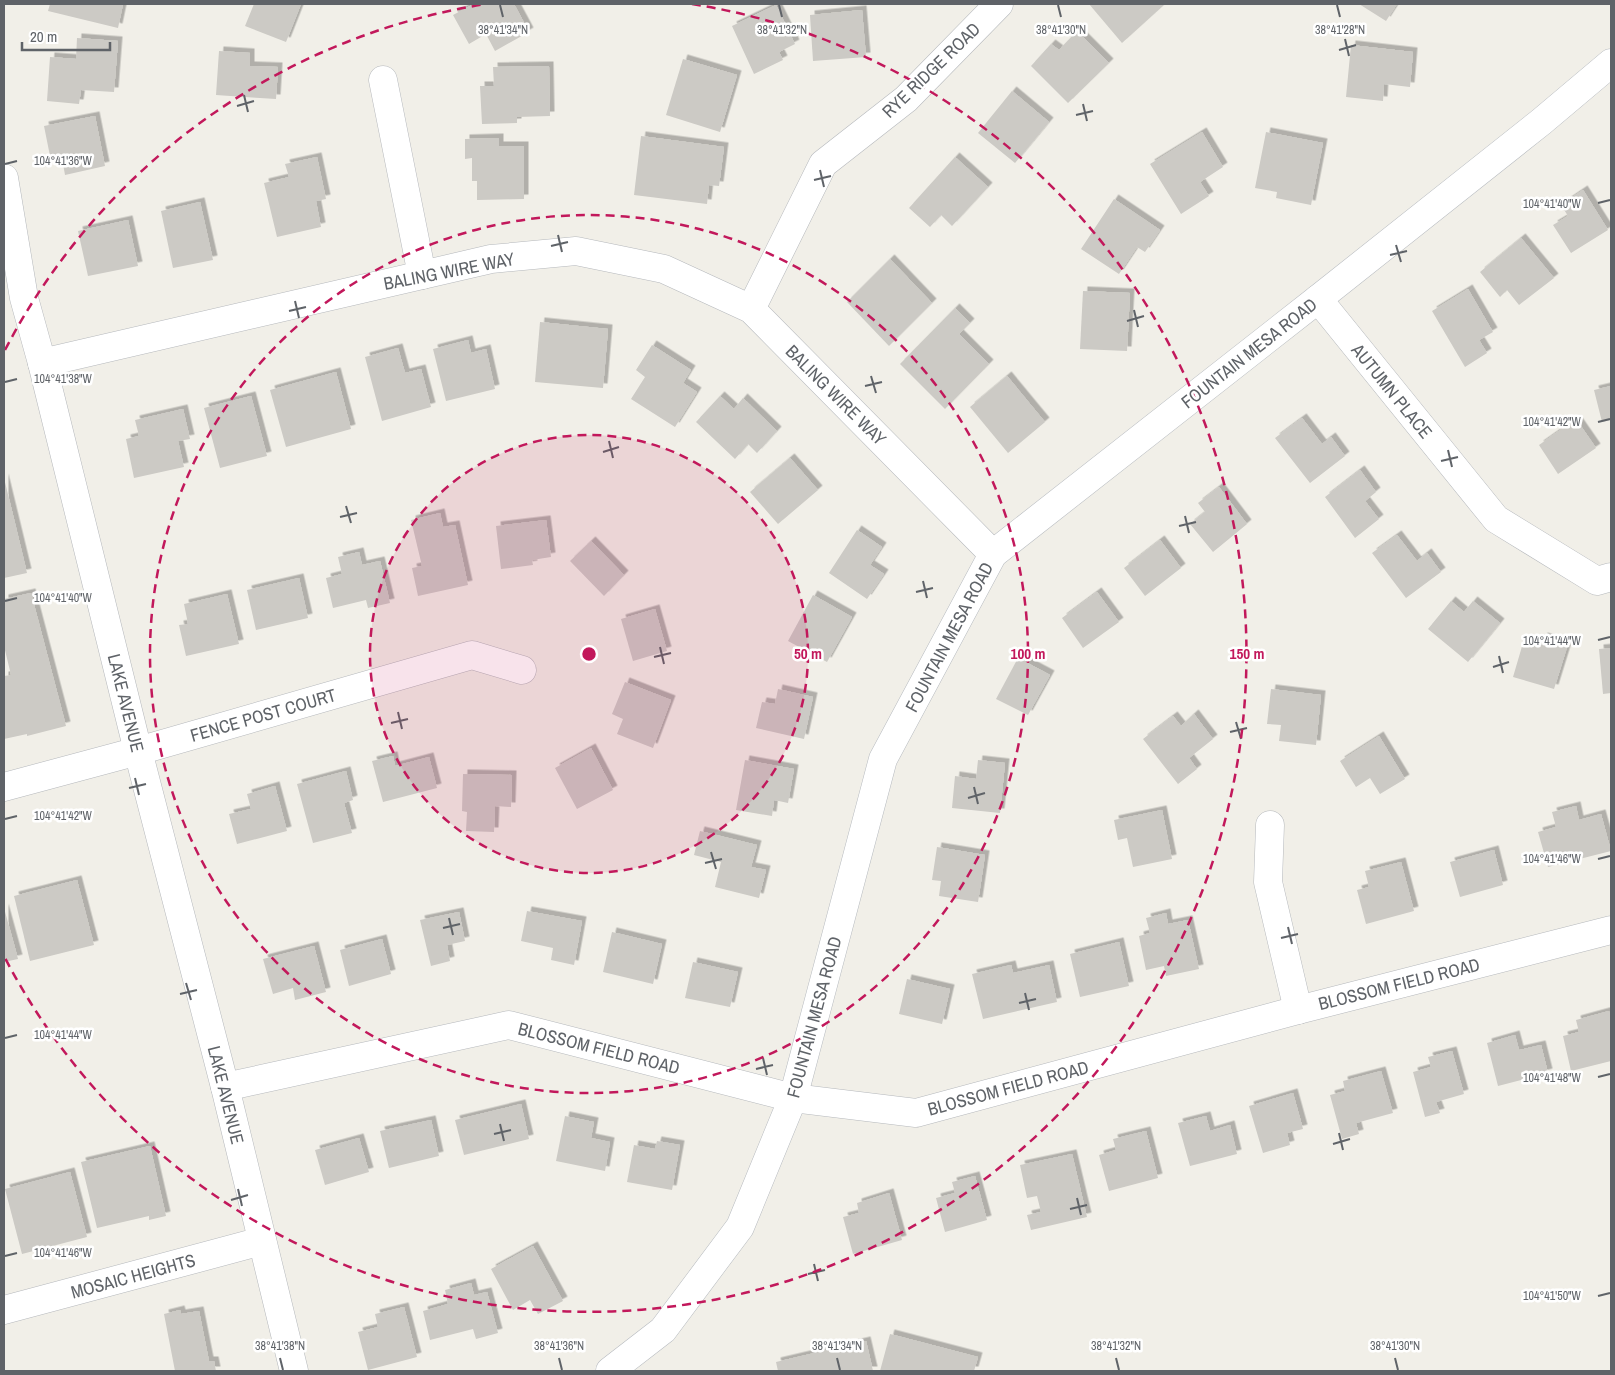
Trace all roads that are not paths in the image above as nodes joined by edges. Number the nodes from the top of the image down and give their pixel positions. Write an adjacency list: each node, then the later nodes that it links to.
1 (999, 4): 7 (street, RYE RIDGE ROAD)
2 (1611, 63): 6 (street, FOUNTAIN MESA ROAD)
3 (383, 80): 5 (street)
4 (4, 178): 8 (street, LAKE AVENUE)
5 (422, 275): 7 (street, BALING WIRE WAY); 8 (street, BALING WIRE WAY)
6 (1318, 299): 9 (street, FOUNTAIN MESA ROAD); 10 (street, AUTUMN PLACE)
7 (750, 309): 9 (street, BALING WIRE WAY)
8 (42, 363): 12 (street, LAKE AVENUE)
9 (993, 554): 18 (street, FOUNTAIN MESA ROAD)
10 (1611, 577)
11 (522, 670): 12 (street, FENCE POST COURT)
12 (138, 751): 13 (street, FENCE POST COURT); 17 (street, LAKE AVENUE)
13 (4, 787)
14 (1270, 826): 16 (street)
15 (1611, 930): 16 (street, BLOSSOM FIELD ROAD)
16 (1298, 1010): 18 (street, BLOSSOM FIELD ROAD)
17 (225, 1087): 18 (street, BLOSSOM FIELD ROAD); 19 (street, LAKE AVENUE)
18 (793, 1098): 22 (street, FOUNTAIN MESA ROAD)
19 (262, 1242): 20 (street, MOSAIC HEIGHTS); 21 (street, LAKE AVENUE)
20 (4, 1310)
21 (294, 1371)
22 (610, 1371)

